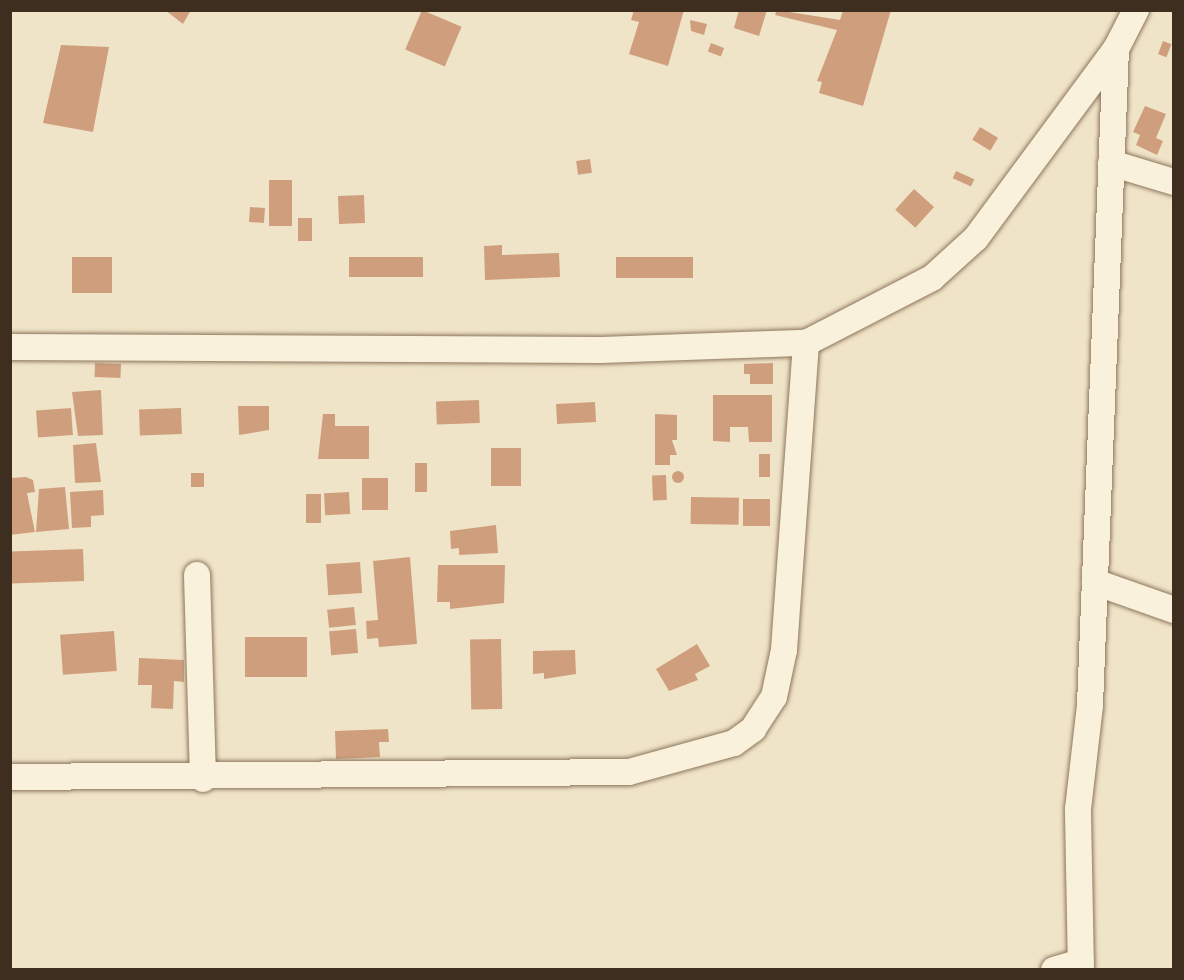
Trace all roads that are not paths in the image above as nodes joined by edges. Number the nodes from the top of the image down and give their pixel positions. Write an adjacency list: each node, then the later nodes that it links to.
1 (1136, 10): 2 (street)
2 (1116, 49): 3 (street); 5 (street)
3 (1111, 163): 4 (street); 8 (street)
4 (1173, 182)
5 (806, 343): 6 (street); 11 (street)
6 (10, 347)
7 (197, 575): 11 (street)
8 (1095, 582): 9 (street); 12 (street)
9 (1173, 610)
10 (10, 777): 11 (street)
11 (202, 779)
12 (1081, 966): 13 (street)
13 (1054, 969)

